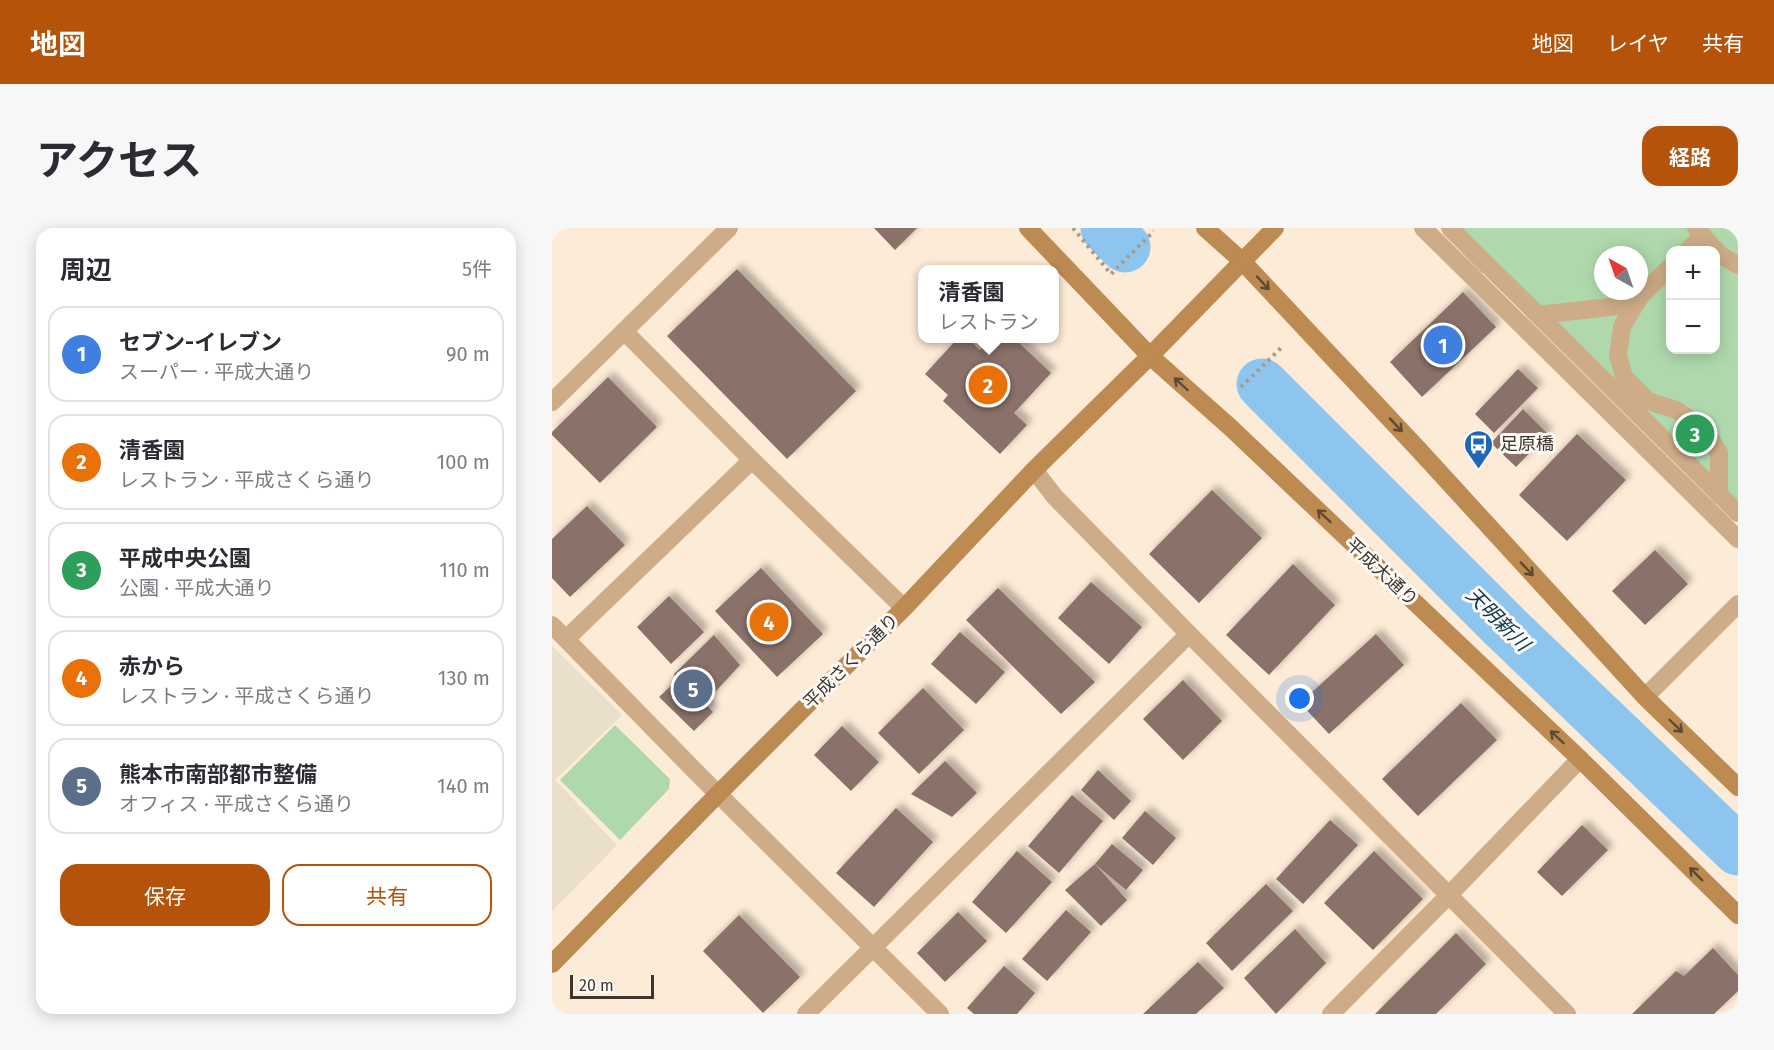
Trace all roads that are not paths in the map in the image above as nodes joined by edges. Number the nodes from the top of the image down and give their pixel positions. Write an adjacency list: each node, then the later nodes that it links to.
1 (729, 228): 14 (street)
2 (1028, 228): 15 (street, 平成大通り)
3 (1205, 228): 9 (street)
4 (1275, 228): 9 (street)
5 (1422, 228): 21 (street)
6 (1450, 228): 13 (street)
7 (1699, 232): 8 (street); 10 (street)
8 (1690, 246)
9 (1242, 261): 15 (street); 27 (street, one-way to 27)
10 (1738, 265)
11 (1666, 272): 12 (street)
12 (1636, 304): 13 (street); 19 (street)
13 (1538, 315): 19 (street)
14 (624, 331): 16 (street); 17 (street)
15 (1150, 356): 18 (street, 平成さくら通り); 28 (street, 平成大通り, one-way to 15)
16 (552, 402)
17 (752, 460): 23 (street); 26 (street)
18 (1034, 470): 23 (street, 平成さくら通り); 25 (street)
19 (1719, 495): 20 (street)
20 (1738, 513)
21 (1738, 539)
22 (1738, 604): 27 (street)
23 (904, 608): 30 (street, 平成さくら通り)
24 (552, 625): 26 (street)
25 (1189, 634): 31 (street); 33 (street)
26 (566, 639): 30 (street)
27 (1645, 697): 29 (street, one-way to 29)
28 (1580, 759): 31 (street); 32 (street, 平成大通り, one-way to 28)
29 (1738, 787)
30 (718, 794): 33 (street); 34 (street, 平成さくら通り)
31 (1449, 896): 37 (street); 38 (street)
32 (1738, 915)
33 (874, 947): 35 (street); 36 (street)
34 (552, 964)
35 (806, 1014)
36 (940, 1014)
37 (1330, 1014)
38 (1567, 1014)

